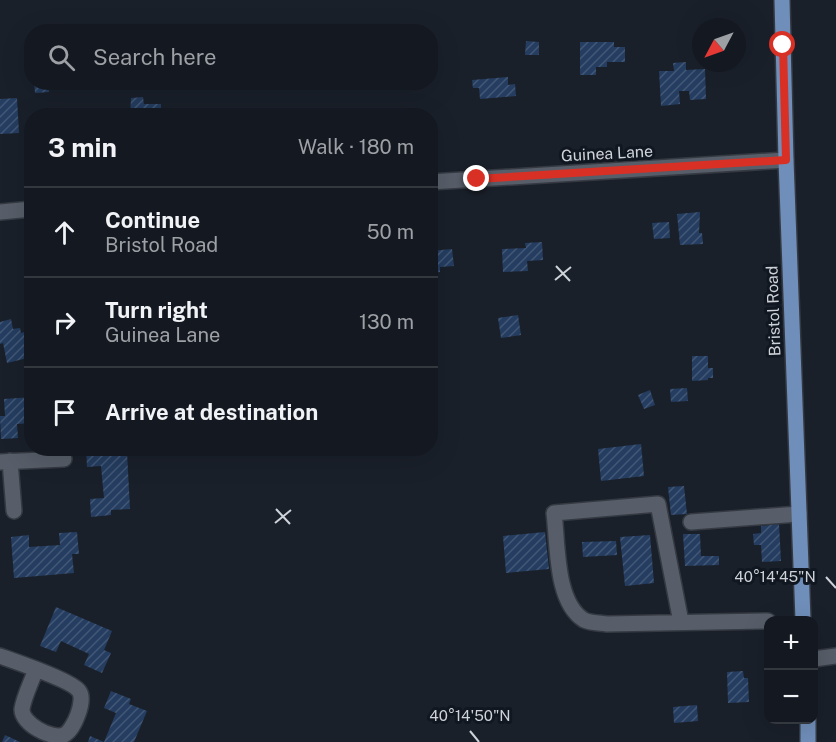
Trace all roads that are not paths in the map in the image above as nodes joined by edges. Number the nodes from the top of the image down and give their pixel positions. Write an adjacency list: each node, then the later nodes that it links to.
1 (782, 0): 2 (main road, Bristol Road)
2 (786, 160): 3 (street, Guinea Lane); 9 (main road, Bristol Road)
3 (438, 182)
4 (24, 210): 5 (street)
5 (0, 212)
6 (64, 459): 7 (street)
7 (5, 461): 8 (street)
8 (14, 511)
9 (799, 514): 10 (street); 11 (main road, Bristol Road)
10 (691, 522)
11 (803, 616)
12 (764, 621): 13 (street)
13 (681, 622): 13 (street)
14 (0, 656): 17 (street)
15 (836, 656): 16 (street)
16 (818, 658)
17 (36, 669): 17 (street)
18 (808, 724): 19 (main road)
19 (808, 742)

